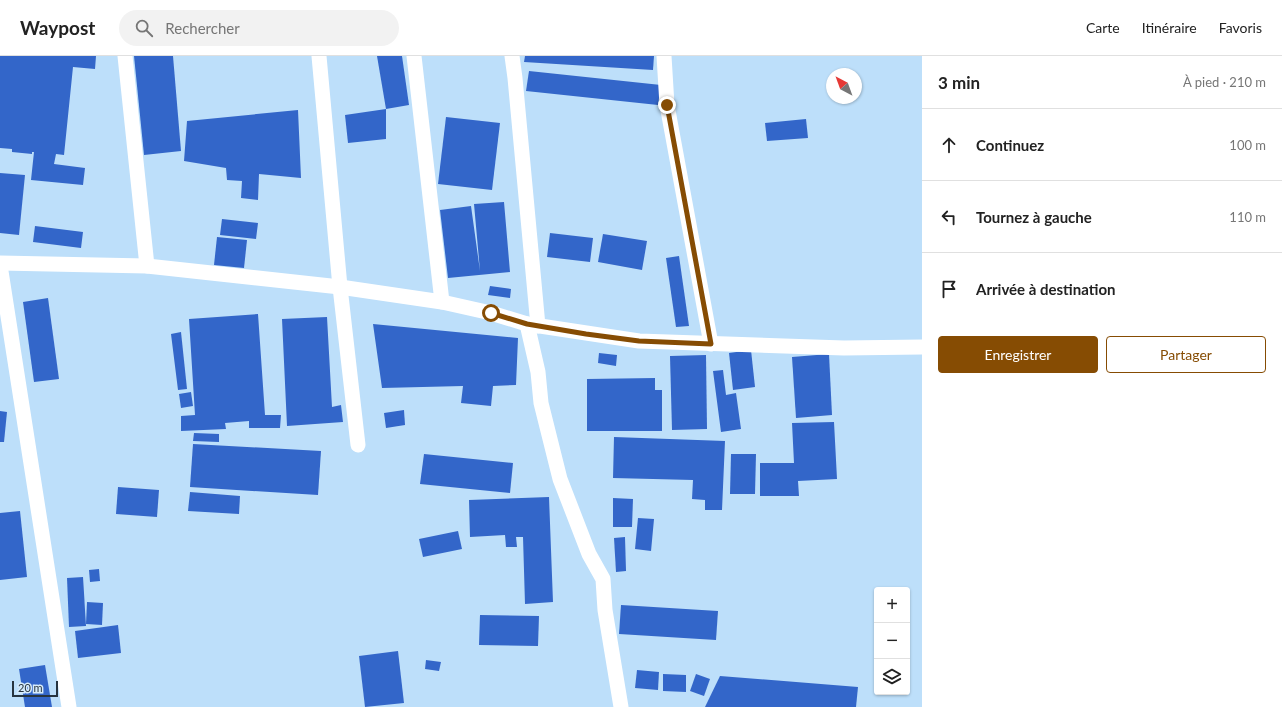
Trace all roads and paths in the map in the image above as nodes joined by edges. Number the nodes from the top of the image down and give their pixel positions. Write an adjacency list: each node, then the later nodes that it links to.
1 (125, 56): 7 (street)
2 (319, 56): 8 (street)
3 (414, 56): 9 (street)
4 (512, 56): 10 (street)
5 (664, 56): 11 (street)
6 (0, 264): 7 (street); 14 (street)
7 (147, 266): 8 (street)
8 (340, 287): 9 (street); 13 (street)
9 (442, 302): 10 (street)
10 (532, 325): 11 (street); 15 (street)
11 (711, 344): 12 (street)
12 (922, 347)
13 (358, 445)
14 (69, 707)
15 (621, 707)

